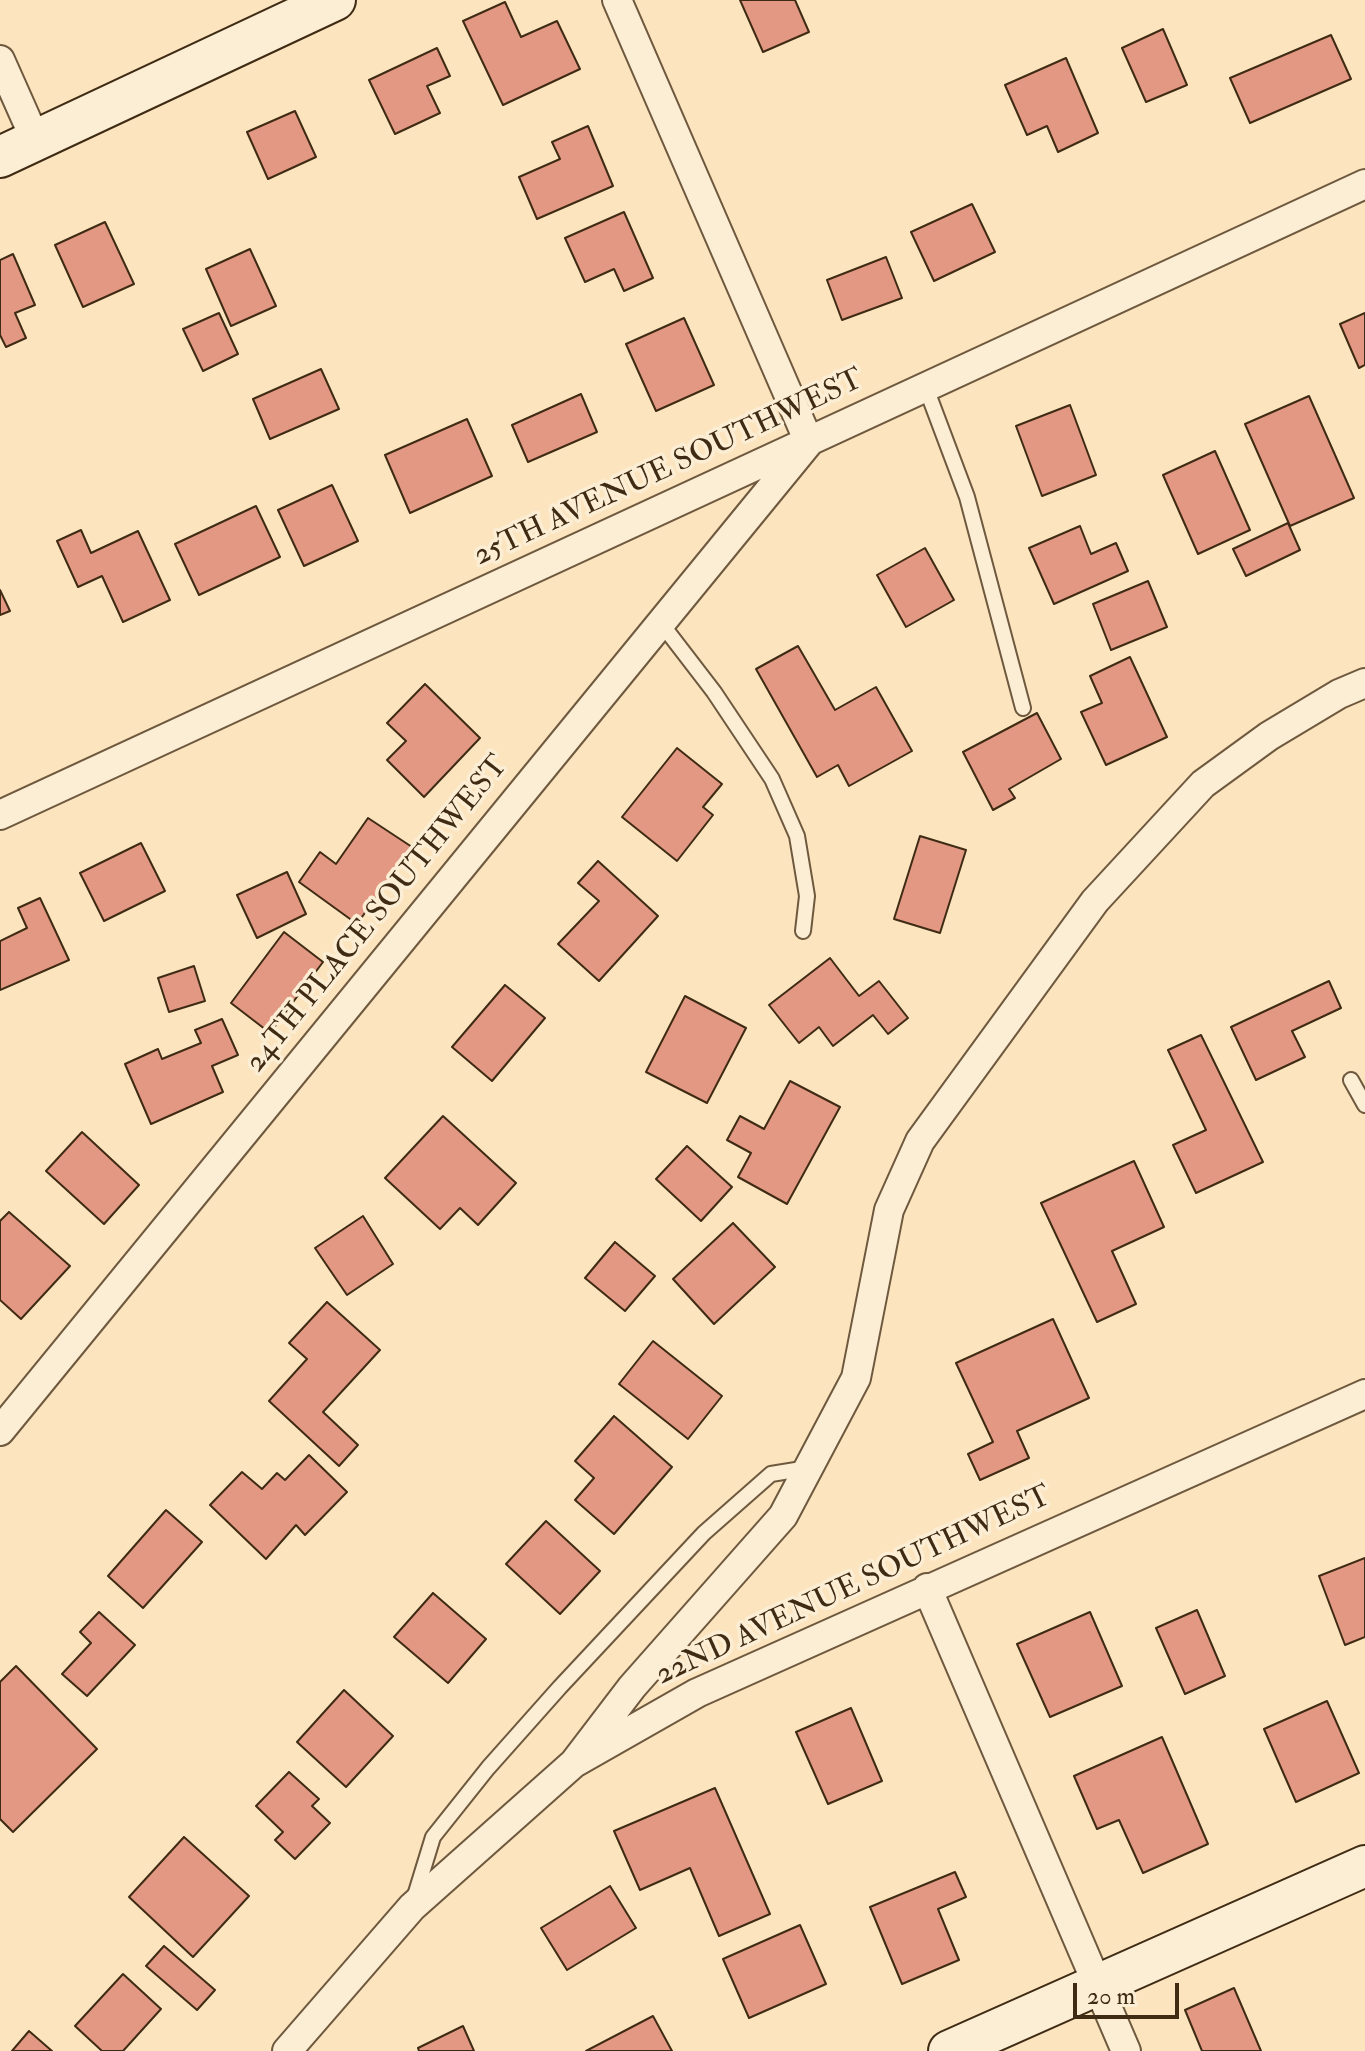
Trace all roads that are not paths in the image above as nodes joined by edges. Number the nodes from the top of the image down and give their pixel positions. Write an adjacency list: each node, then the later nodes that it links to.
1 (335, 0): 4 (street)
2 (617, 0): 8 (street)
3 (0, 60): 4 (street)
4 (36, 141): 5 (street)
5 (0, 157)
6 (1365, 184): 7 (street, 25TH AVENUE SOUTHWEST)
7 (926, 388): 8 (street, 25TH AVENUE SOUTHWEST); 11 (lane)
8 (809, 442): 9 (street, 24TH PLACE SOUTHWEST); 12 (street, 25TH AVENUE SOUTHWEST)
9 (661, 623): 13 (lane); 17 (street, 24TH PLACE SOUTHWEST)
10 (1365, 683): 18 (street)
11 (1023, 708)
12 (0, 815)
13 (803, 931)
14 (1351, 1080): 15 (lane)
15 (1365, 1105)
16 (1365, 1394): 19 (street, 22ND AVENUE SOUTHWEST)
17 (0, 1431)
18 (808, 1468): 20 (street); 22 (lane, 22ND AVENUE SOUTHWEST)
19 (927, 1588): 20 (street, 22ND AVENUE SOUTHWEST); 23 (street)
20 (574, 1763): 22 (street, 22ND AVENUE SOUTHWEST)
21 (1365, 1866): 23 (street)
22 (412, 1907): 24 (street, 22ND AVENUE SOUTHWEST)
23 (1098, 1985): 25 (street); 26 (street)
24 (287, 2051)
25 (949, 2051)
26 (1126, 2051)

